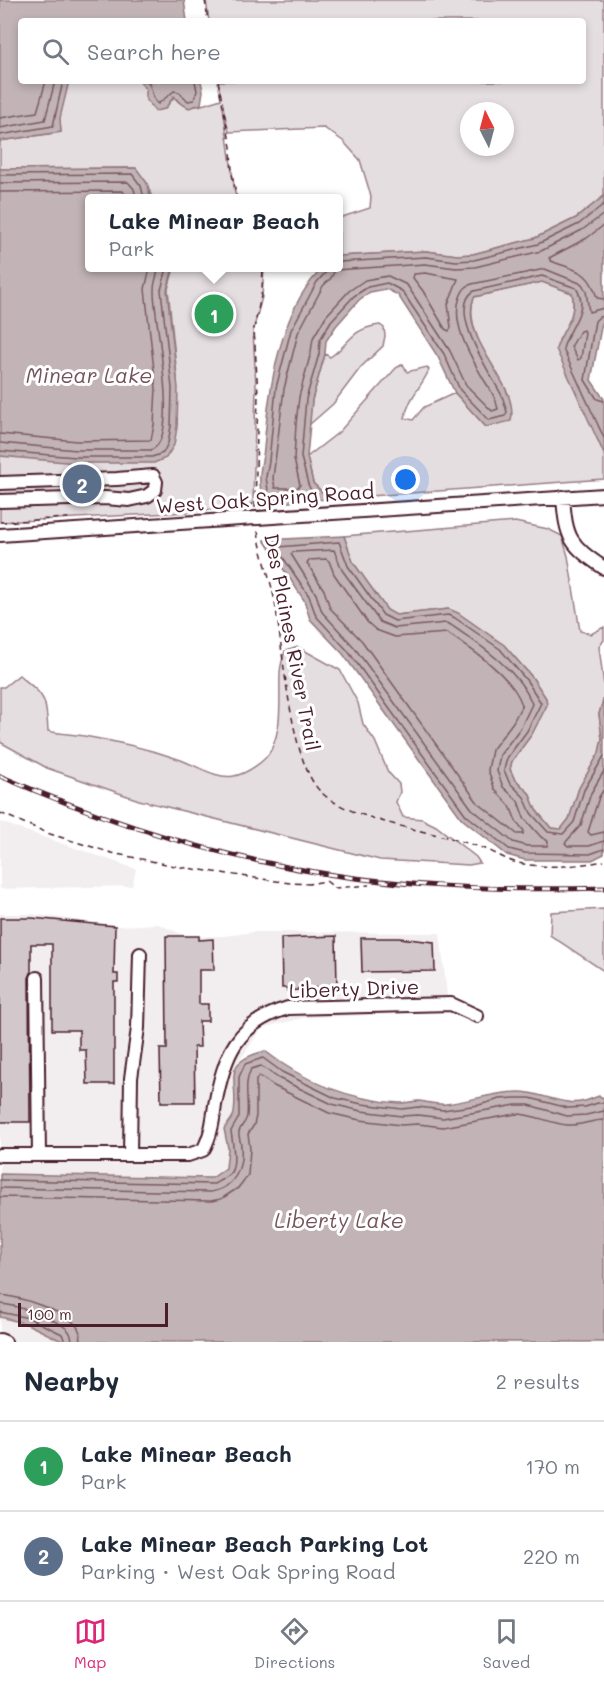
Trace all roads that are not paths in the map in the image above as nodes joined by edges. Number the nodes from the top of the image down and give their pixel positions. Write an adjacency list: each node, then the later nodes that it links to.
1 (0, 483): 4 (street)
2 (604, 495): 3 (street, West Oak Spring Road)
3 (562, 497): 5 (street, West Oak Spring Road); 6 (street)
4 (0, 501)
5 (0, 535)
6 (604, 568)
7 (140, 954): 12 (street)
8 (37, 978): 11 (street)
9 (477, 1016): 12 (street, Liberty Drive)
10 (0, 1155): 11 (street, Liberty Drive)
11 (39, 1155): 12 (street, Liberty Drive)
12 (130, 1155)
13 (0, 1340): 14 (street)
14 (4, 1342)

